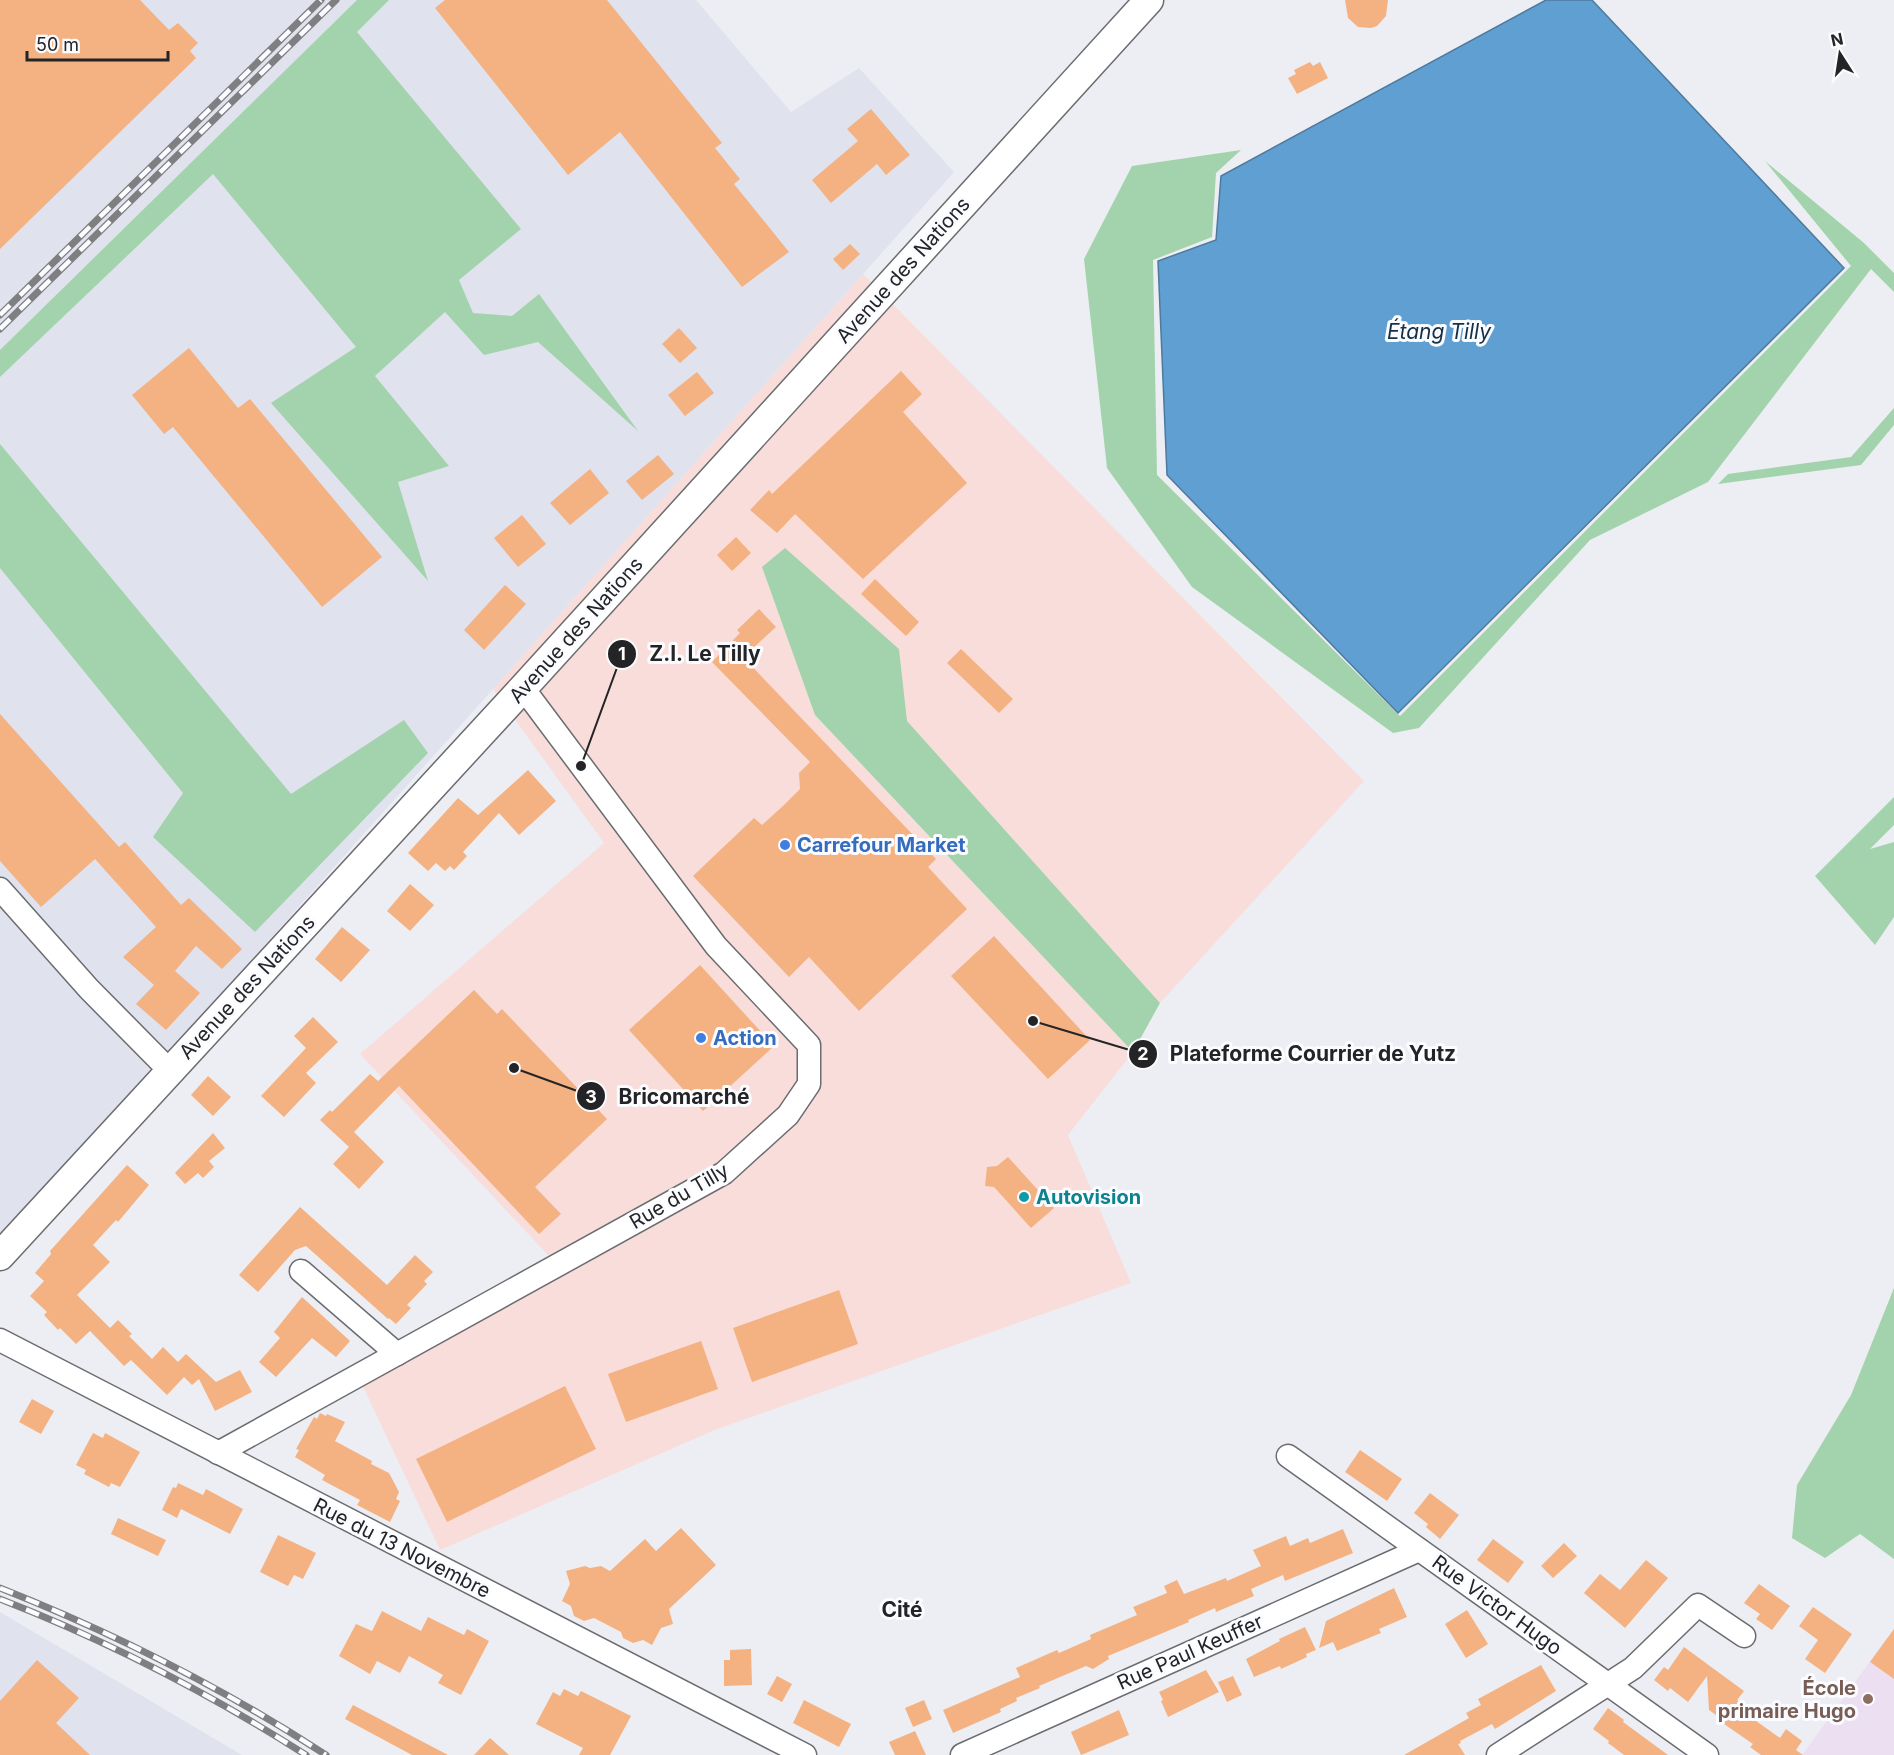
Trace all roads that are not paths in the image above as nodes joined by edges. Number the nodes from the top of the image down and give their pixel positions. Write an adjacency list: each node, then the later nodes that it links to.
1 (1149, 0): 2 (main road, Avenue des Nations)
2 (523, 688): 4 (main road, Avenue des Nations); 8 (street, Rue du Tilly)
3 (0, 889): 4 (street)
4 (170, 1071): 5 (main road, Avenue des Nations)
5 (0, 1256)
6 (301, 1271): 8 (street)
7 (0, 1340): 9 (street, Rue du 13 Novembre)
8 (397, 1354): 9 (street, Rue du Tilly)
9 (218, 1453): 14 (street, Rue du 13 Novembre)
10 (1288, 1456): 11 (street, Rue Victor Hugo)
11 (1419, 1550): 13 (street, Rue Victor Hugo); 15 (street, Rue Paul Keuffer)
12 (1744, 1636): 13 (street)
13 (1608, 1684): 16 (street); 17 (street, Rue Victor Hugo)
14 (805, 1755)
15 (962, 1755)
16 (1498, 1755)
17 (1707, 1755)

